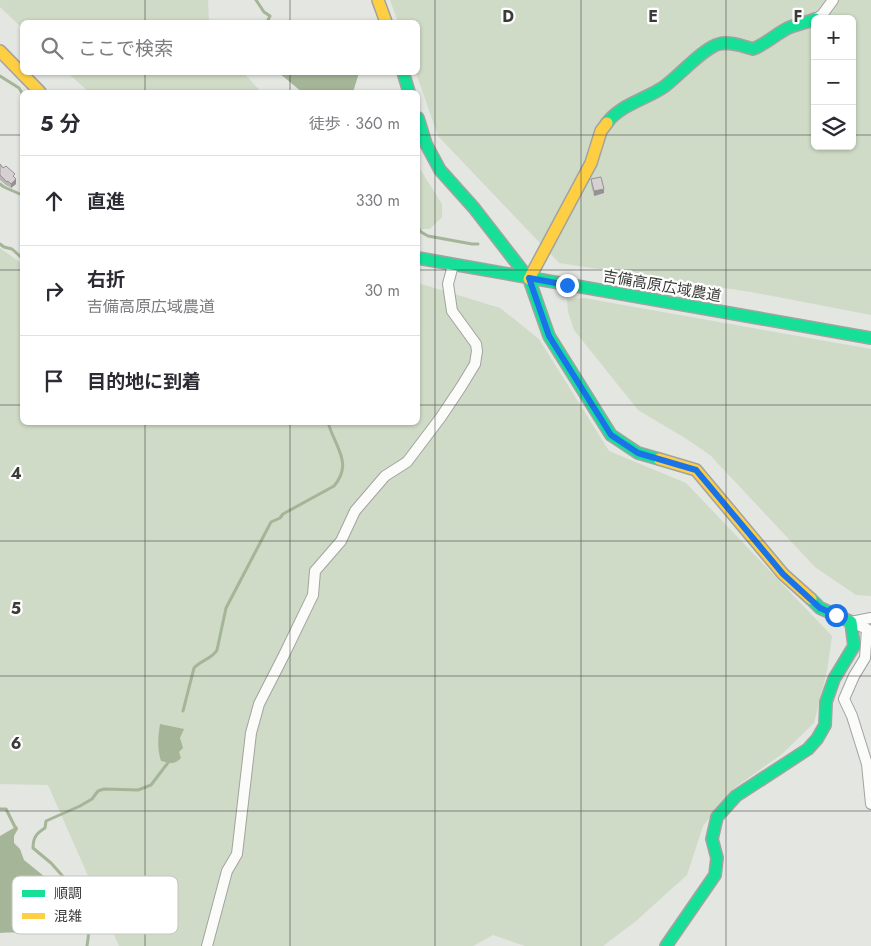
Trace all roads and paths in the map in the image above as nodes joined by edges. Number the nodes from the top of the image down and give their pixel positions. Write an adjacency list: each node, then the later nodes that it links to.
1 (378, 0): 4 (street)
2 (834, 0): 3 (street)
3 (822, 15)
4 (385, 20)
5 (811, 21): 15 (street)
6 (0, 52): 7 (street)
7 (20, 72)
8 (23, 75): 10 (street)
9 (404, 75): 11 (street)
10 (38, 90)
11 (408, 90)
12 (420, 124): 15 (street)
13 (420, 258): 14 (street, 吉備高原広域農道)
14 (453, 265): 15 (street, 吉備高原広域農道); 20 (street)
15 (529, 278): 16 (street, 吉備高原広域農道); 18 (street)
16 (871, 338)
17 (871, 618): 18 (street)
18 (851, 622): 19 (street); 21 (street)
19 (871, 804)
20 (207, 946)
21 (666, 946)

